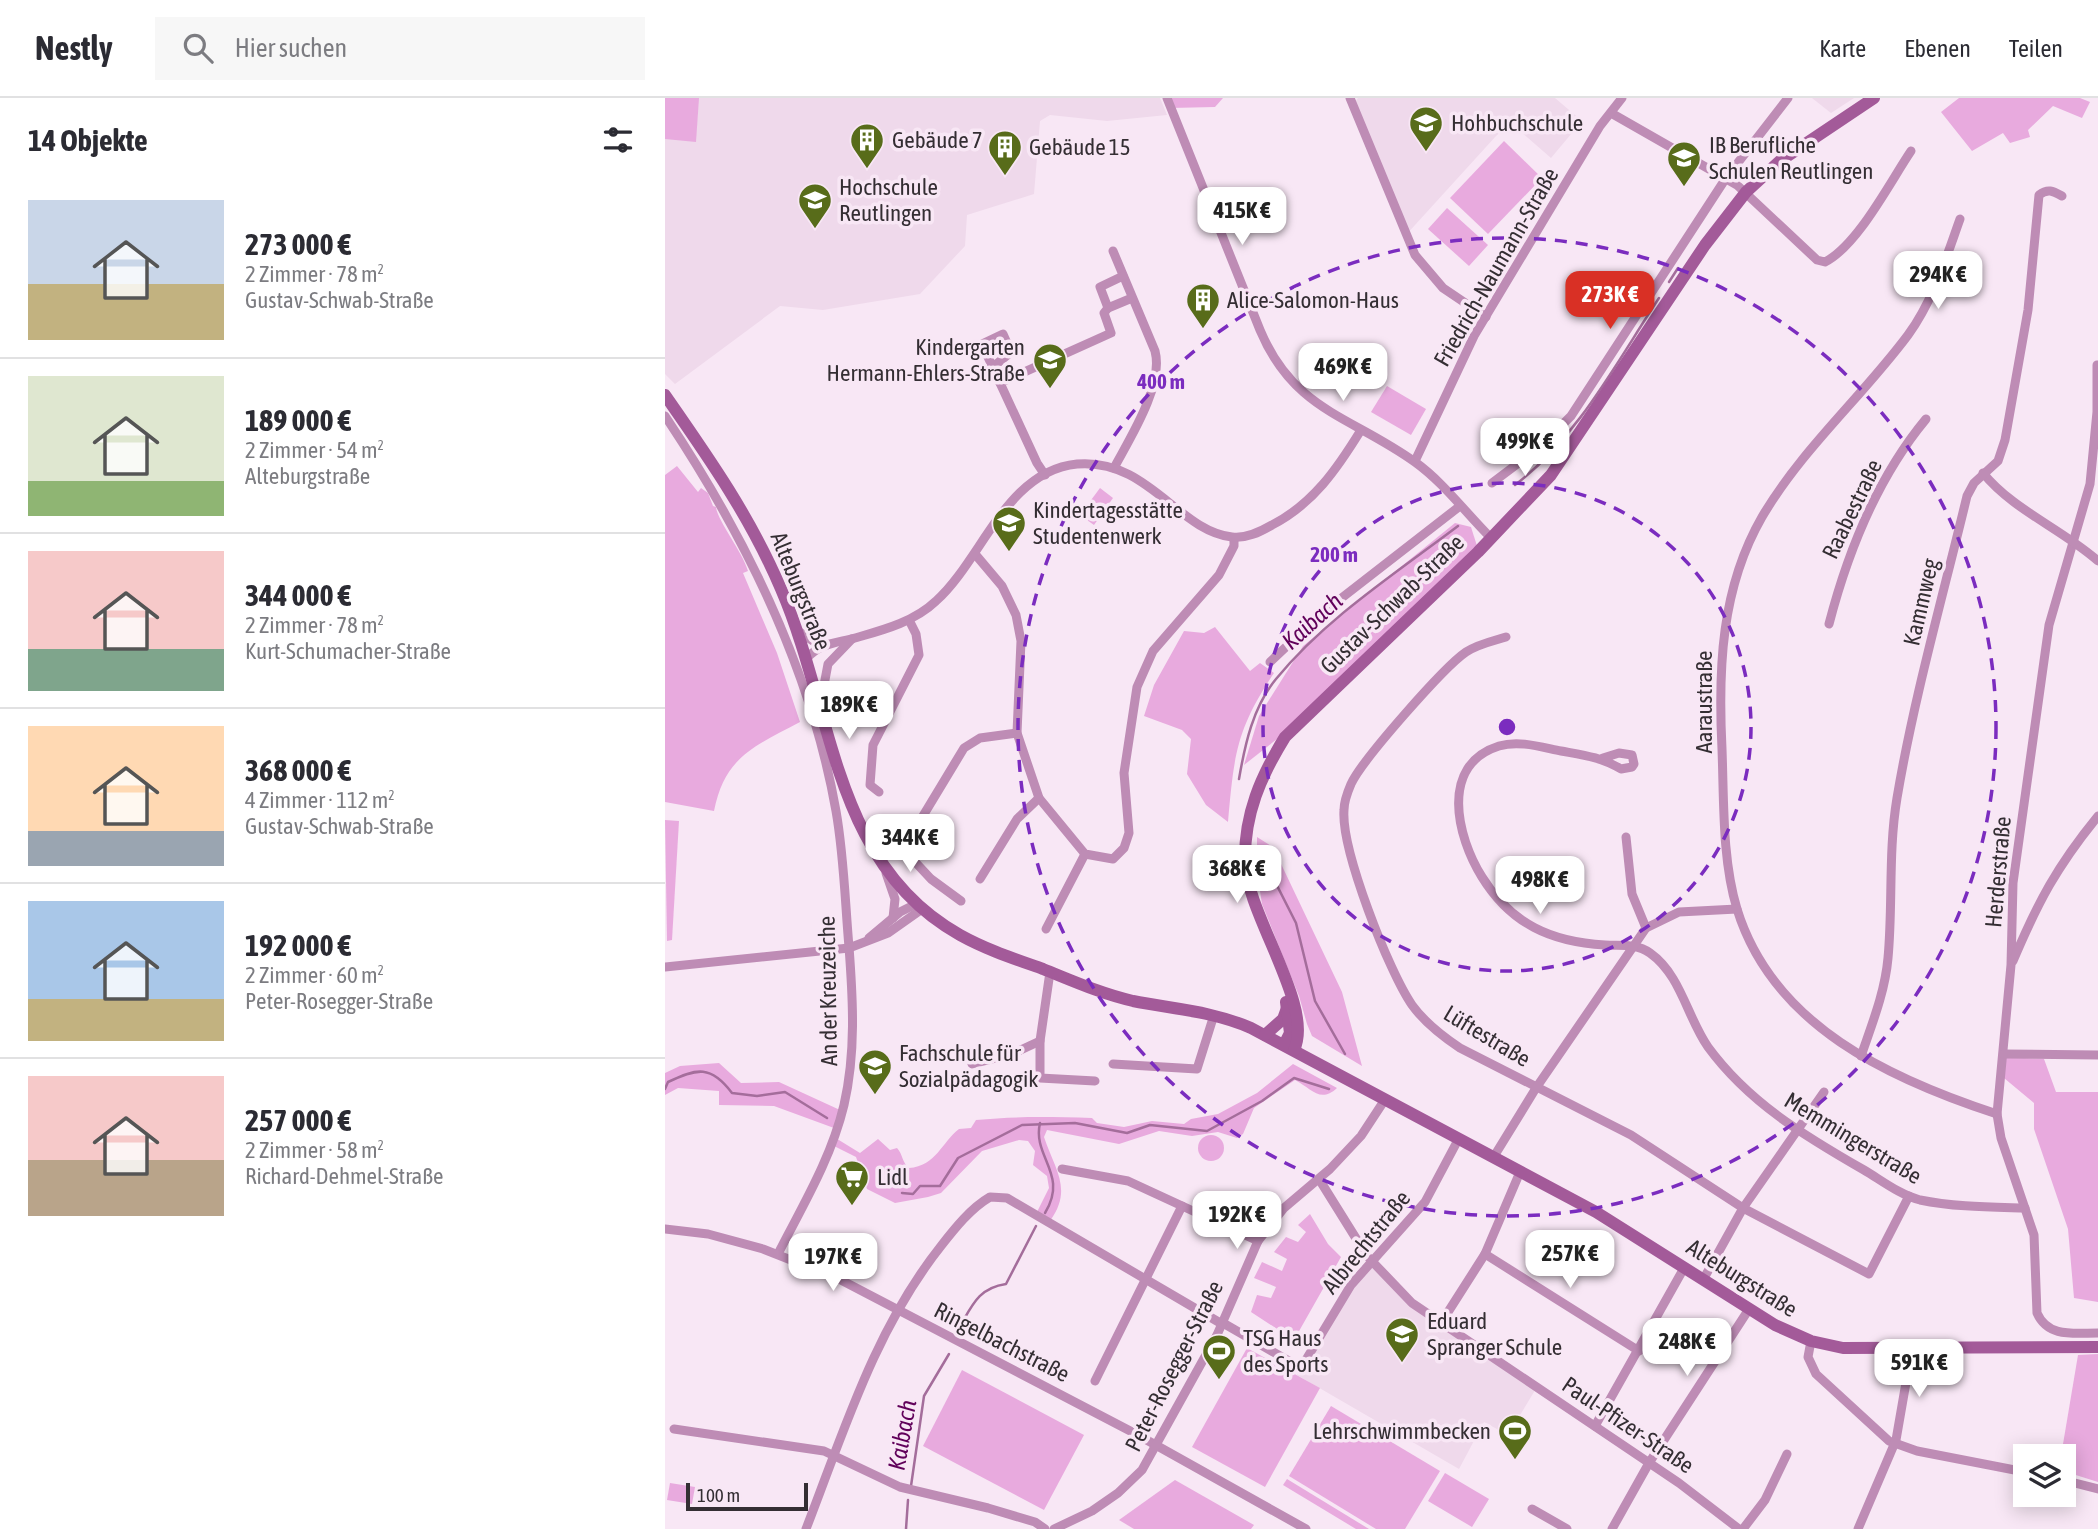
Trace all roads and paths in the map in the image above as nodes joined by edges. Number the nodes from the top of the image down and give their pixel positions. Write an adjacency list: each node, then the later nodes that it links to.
1 (1167, 98): 25 (street)
2 (1350, 98): 18 (street)
3 (1622, 98): 6 (street, Friedrich-Naumann-Straße)
4 (1788, 98): 8 (street)
5 (1874, 98): 9 (main road, Gustav-Schwab-Straße)
6 (1611, 113): 8 (street); 18 (street, Friedrich-Naumann-Straße)
7 (1911, 151): 9 (street)
8 (1726, 178): 9 (street); 14 (street)
9 (1746, 192): 15 (main road, Gustav-Schwab-Straße)
10 (2062, 196): 28 (street, Kammweg)
11 (1960, 219): 57 (street, Aaraustraße)
12 (1113, 251): 13 (street)
13 (1123, 275): 16 (street); 17 (street)
14 (1658, 285): 15 (street); 30 (street)
15 (1673, 294): 33 (main road, Gustav-Schwab-Straße)
16 (1132, 298): 17 (street); 27 (street)
17 (1108, 308): 21 (street)
18 (1486, 317): 26 (street, Friedrich-Naumann-Straße)
19 (2097, 365): 34 (street, Herderstraße)
20 (993, 368): 21 (street)
21 (1000, 383): 29 (street)
22 (665, 395): 39 (main road, Alteburgstraße)
23 (665, 416): 63 (street, An der Kreuzeiche)
24 (1926, 419): 38 (street, Raabestraße)
25 (1361, 430): 26 (street); 32 (street)
26 (1415, 461): 31 (street)
27 (1114, 468): 29 (street); 32 (street)
28 (1983, 473): 34 (street); 75 (street, Kammweg)
29 (1045, 475): 35 (street)
30 (1492, 484)
31 (1460, 506): 33 (street); 44 (street, Gustav-Schwab-Straße)
32 (1234, 538): 52 (street)
33 (1491, 538): 67 (main road, Gustav-Schwab-Straße)
34 (2074, 539): 36 (street); 64 (street, Herderstraße)
35 (975, 554): 37 (street); 46 (street)
36 (2098, 561)
37 (909, 620): 41 (street); 48 (street)
38 (1829, 624)
39 (798, 631): 42 (street); 43 (main road, Alteburgstraße)
40 (1506, 637): 79 (street, Lüftestraße)
41 (852, 639): 42 (street); 45 (street)
42 (828, 644): 43 (street)
43 (807, 658): 45 (main road, Alteburgstraße)
44 (1270, 662)
45 (821, 701): 53 (main road, Alteburgstraße)
46 (1017, 733): 49 (street); 55 (street)
47 (1603, 758): 62 (street, Memmingerstraße)
48 (879, 792)
49 (1039, 799): 52 (street); 54 (street)
50 (2098, 816): 64 (street)
51 (1626, 837): 59 (street)
52 (1086, 854): 60 (street)
53 (881, 866): 56 (main road, Alteburgstraße); 58 (street)
54 (980, 880)
55 (961, 901)
56 (919, 907): 58 (street); 61 (street); 66 (main road, Alteburgstraße)
57 (1737, 909): 59 (street); 75 (street, Aaraustraße)
58 (893, 918): 61 (street)
59 (1646, 928): 62 (street)
60 (1046, 929)
61 (862, 944): 63 (street)
62 (1633, 946): 79 (street); 83 (street, Memmingerstraße)
63 (849, 948): 65 (street); 95 (street, An der Kreuzeiche)
64 (2011, 965): 73 (street, Herderstraße)
65 (665, 967)
66 (1050, 972): 69 (main road, Alteburgstraße); 71 (street)
67 (1282, 974): 68 (main road, Gustav-Schwab-Straße); 72 (main road, Gustav-Schwab-Straße)
68 (1287, 1007): 70 (main road); 72 (main road, Gustav-Schwab-Straße)
69 (1214, 1014): 70 (main road, Alteburgstraße); 77 (street)
70 (1265, 1035): 72 (main road, Alteburgstraße)
71 (1040, 1041): 76 (street); 78 (street)
72 (1289, 1048): 81 (main road, Alteburgstraße)
73 (2004, 1054): 74 (street); 82 (street, Herderstraße)
74 (2098, 1055)
75 (1861, 1056): 82 (street, Aaraustraße)
76 (972, 1064)
77 (1113, 1064)
78 (1095, 1081)
79 (1537, 1088): 85 (street); 91 (street, Lüftestraße)
80 (1824, 1091): 83 (street)
81 (1384, 1101): 84 (main road, Alteburgstraße); 88 (street, Peter-Rosegger-Straße)
82 (1997, 1114): 92 (street, Herderstraße)
83 (1795, 1131): 89 (street, Memmingerstraße); 91 (street)
84 (1458, 1140): 85 (main road, Alteburgstraße); 97 (street, Albrechtstraße)
85 (1493, 1158): 87 (main road, Alteburgstraße)
86 (1062, 1169): 90 (street)
87 (1520, 1172): 96 (street); 98 (main road, Alteburgstraße)
88 (1319, 1179): 94 (street, Peter-Rosegger-Straße); 97 (street, Paul-Pfizer-Straße)
89 (1909, 1196): 91 (street, Lüftestraße); 92 (street, Memmingerstraße)
90 (1182, 1206): 94 (street); 100 (street)
91 (1743, 1208): 99 (street)
92 (2025, 1208): 105 (street, Herderstraße)
93 (665, 1229): 95 (street, Ringelbachstraße)
94 (1258, 1241): 103 (street, Peter-Rosegger-Straße)
95 (778, 1254): 102 (street, Ringelbachstraße)
96 (1485, 1254): 104 (street); 109 (street)
97 (1371, 1261): 103 (street, Albrechtstraße); 104 (street, Paul-Pfizer-Straße)
98 (1684, 1268): 99 (main road, Alteburgstraße); 109 (street)
99 (1703, 1280): 101 (main road, Alteburgstraße)
100 (1146, 1282): 102 (street); 103 (street); 110 (street)
101 (1749, 1309): 106 (main road, Alteburgstraße); 117 (street)
102 (897, 1310): 113 (street, Ringelbachstraße); 116 (street)
103 (1222, 1323): 113 (street, Peter-Rosegger-Straße)
104 (1441, 1323): 111 (street, Paul-Pfizer-Straße)
105 (2098, 1333)
106 (1811, 1341): 108 (main road, Alteburgstraße); 114 (street)
107 (2098, 1347): 108 (main road, Alteburgstraße)
108 (1912, 1348): 114 (street)
109 (1639, 1351): 111 (street)
110 (1095, 1381)
111 (1595, 1426): 117 (street, Paul-Pfizer-Straße)
112 (674, 1429): 116 (street)
113 (1155, 1444): 122 (street, Peter-Rosegger-Straße); 125 (street, Ringelbachstraße)
114 (1895, 1444): 118 (street); 129 (street)
115 (1787, 1454): 128 (street)
116 (835, 1455): 123 (street); 124 (street)
117 (1649, 1463): 127 (street); 128 (street, Paul-Pfizer-Straße)
118 (2013, 1469)
119 (2076, 1483): 120 (street)
120 (2098, 1489)
121 (1532, 1509): 126 (street)
122 (1061, 1528)
123 (806, 1529)
124 (1045, 1529)
125 (1306, 1529)
126 (1567, 1529)
127 (1612, 1529)
128 (1741, 1529)
129 (1859, 1529)

